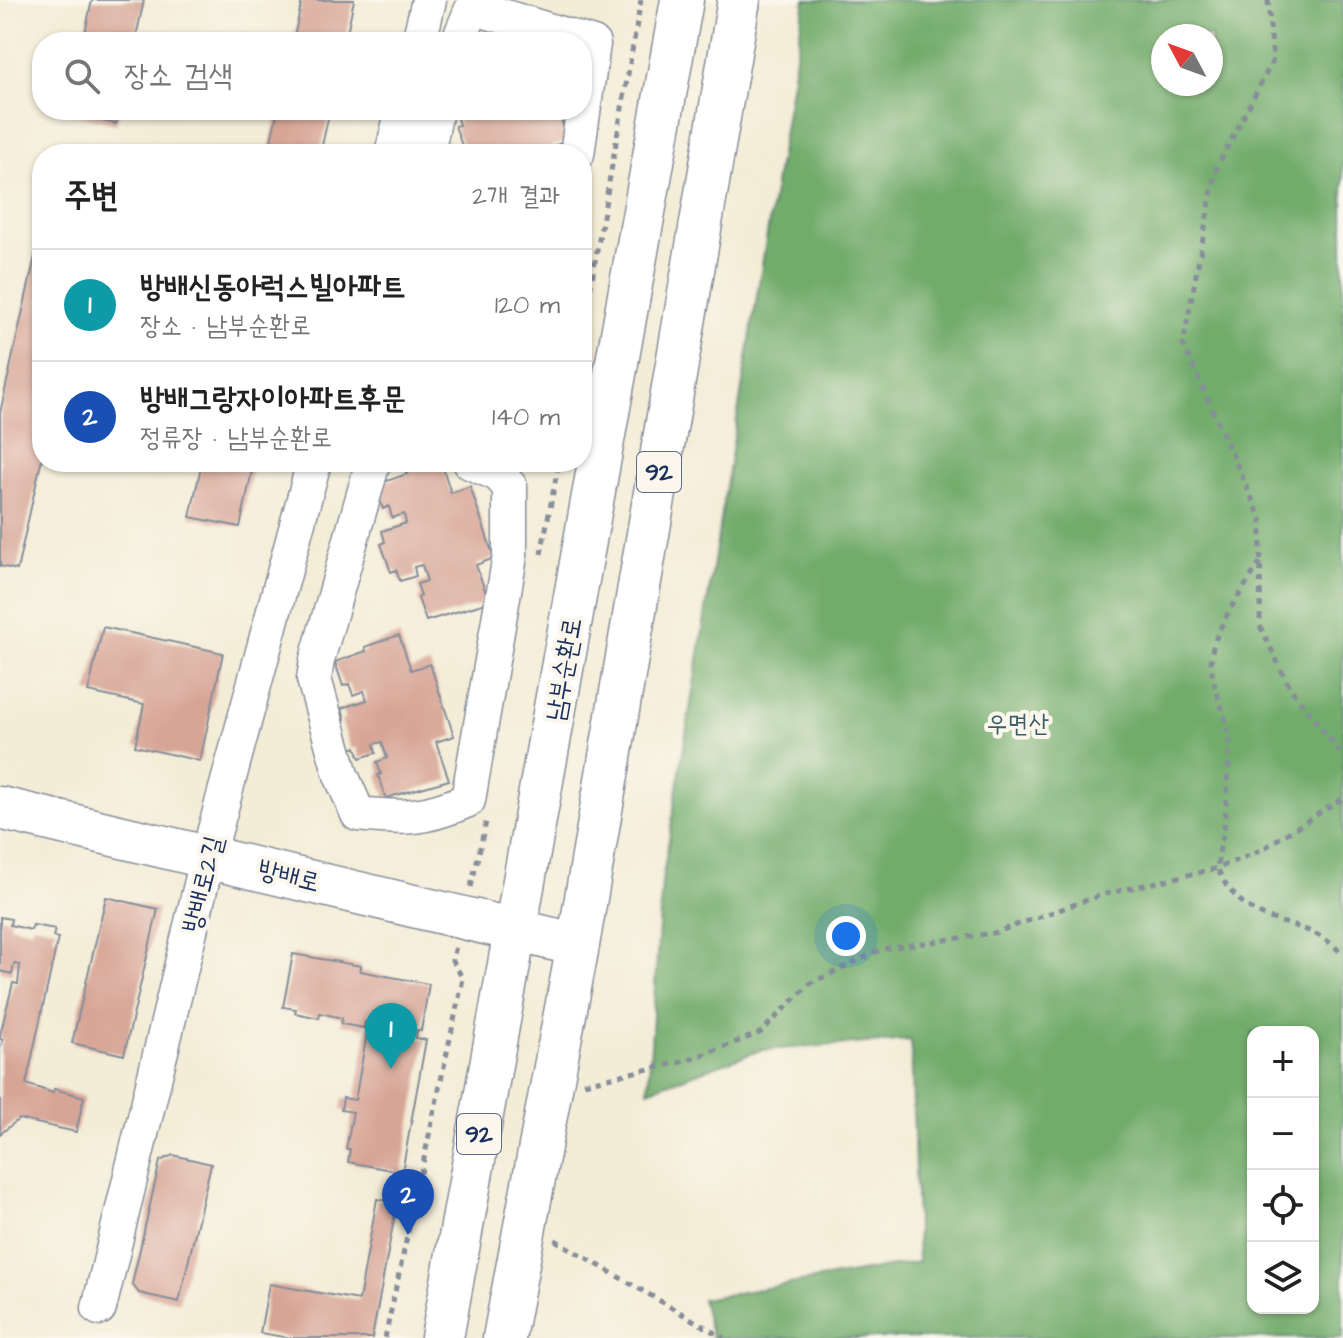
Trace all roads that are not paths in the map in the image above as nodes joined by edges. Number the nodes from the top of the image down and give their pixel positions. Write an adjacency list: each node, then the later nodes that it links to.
1 (429, 0): 4 (street)
2 (682, 0): 18 (main road, 남부순환로 / 92)
3 (739, 0): 19 (main road, 92)
4 (421, 32)
5 (462, 32): 6 (street)
6 (554, 32)
7 (400, 120): 10 (street)
8 (434, 120): 11 (street)
9 (582, 120): 12 (street)
10 (394, 144)
11 (429, 144)
12 (578, 144)
13 (311, 472): 17 (street, 방배로2길)
14 (370, 472): 15 (street)
15 (493, 472)
16 (0, 808): 17 (main road, 방배로)
17 (208, 856): 18 (main road, 방배로); 20 (street, 방배로2길)
18 (517, 930): 19 (main road, 방배로); 21 (main road, 남부순환로 / 92)
19 (578, 945): 22 (main road, 92)
20 (99, 1308)
21 (442, 1338)
22 (504, 1338)

